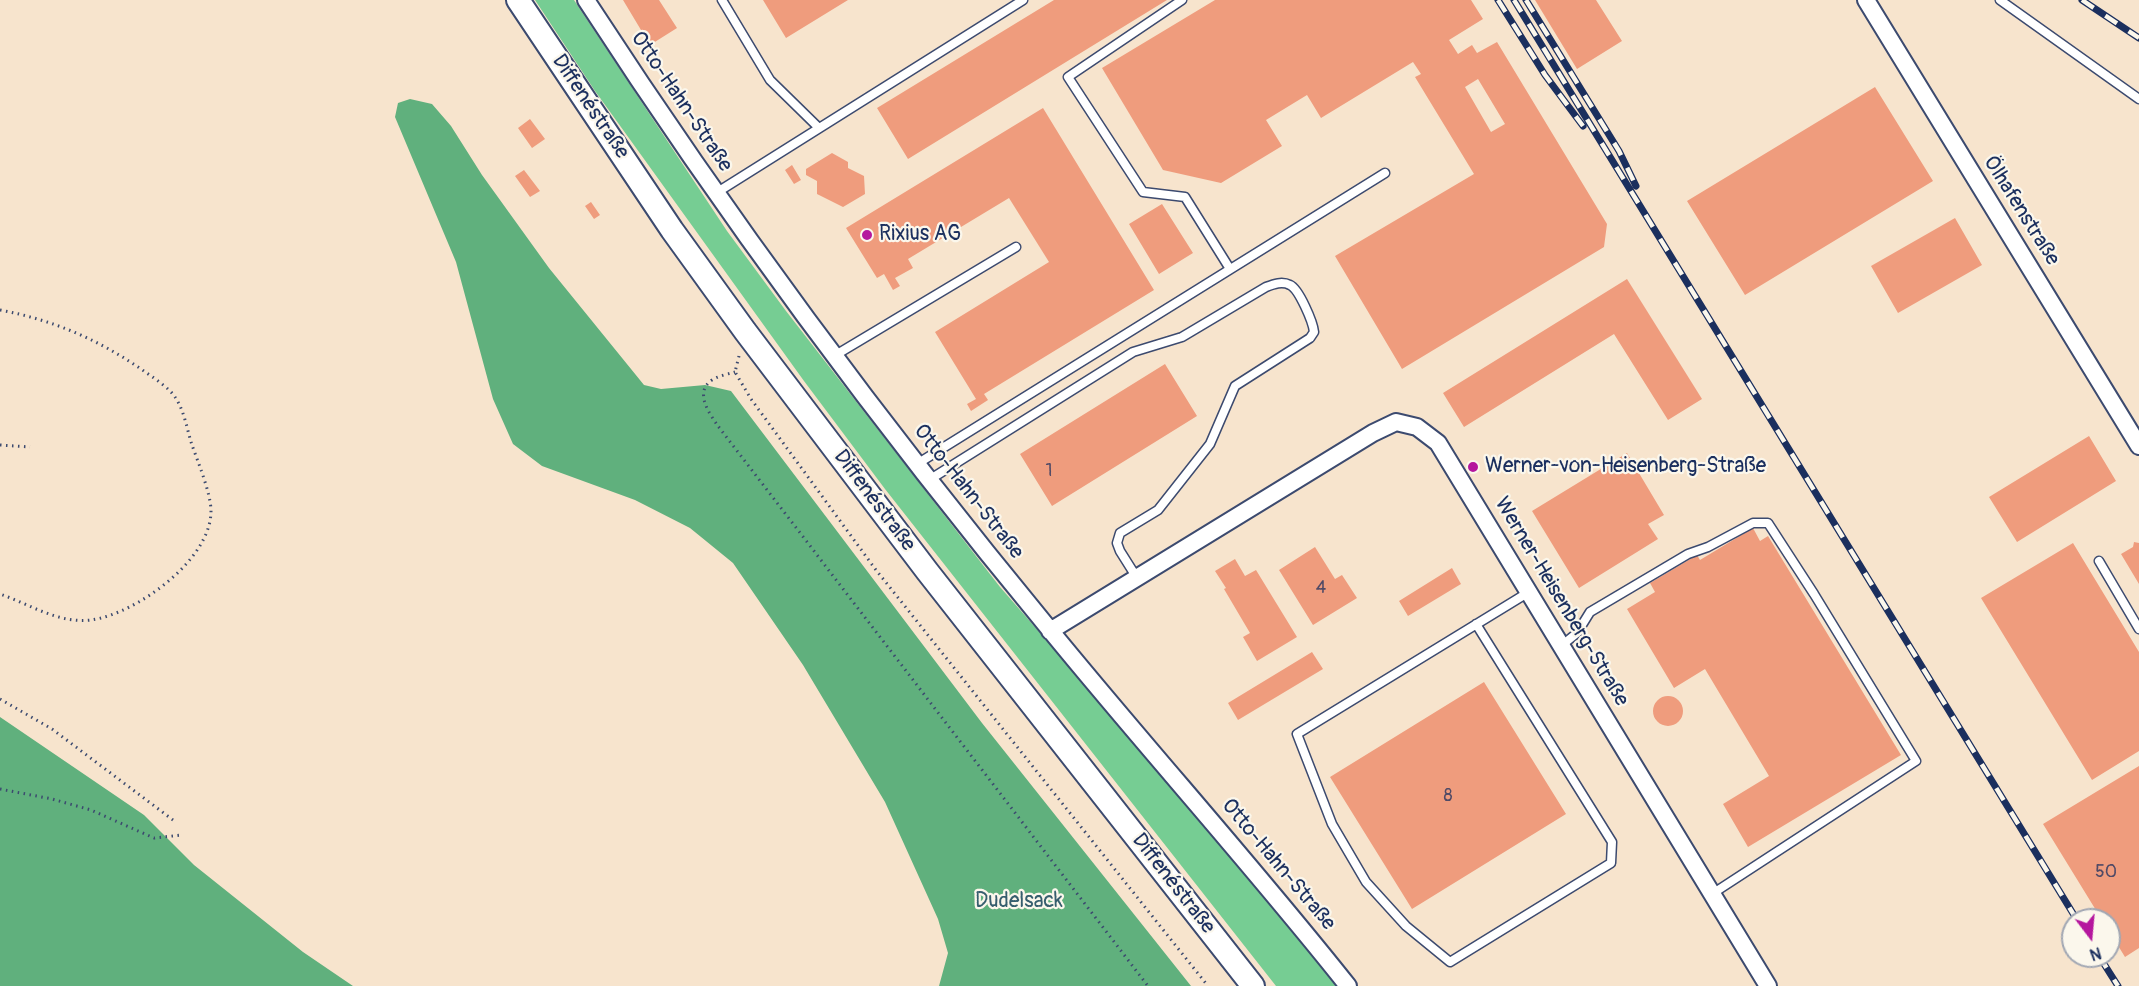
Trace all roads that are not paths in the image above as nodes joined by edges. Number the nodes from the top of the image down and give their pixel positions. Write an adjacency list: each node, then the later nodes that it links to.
1 (518, 0): 26 (main road, Diffenéstraße)
2 (586, 0): 11 (street, Otto-Hahn-Straße)
3 (722, 0): 9 (lane)
4 (1023, 0): 9 (lane)
5 (1182, 0): 13 (lane)
6 (1866, 0): 15 (street, Ölhafenstraße)
7 (2000, 0): 8 (lane)
8 (2139, 99)
9 (819, 128): 11 (lane)
10 (1385, 173): 13 (lane)
11 (715, 193): 14 (street, Otto-Hahn-Straße)
12 (1016, 247): 14 (lane)
13 (1230, 269): 16 (lane)
14 (834, 356): 16 (street, Otto-Hahn-Straße)
15 (2139, 446)
16 (917, 464): 17 (street, Otto-Hahn-Straße)
17 (929, 480): 19 (lane); 23 (street, Otto-Hahn-Straße)
18 (2098, 561): 22 (lane)
19 (1137, 578): 20 (street, Werner-Heisenberg-Straße); 23 (street, Werner-Heisenberg-Straße)
20 (1529, 592): 21 (lane); 24 (street, Werner-Heisenberg-Straße)
21 (1476, 624): 21 (lane)
22 (2139, 629)
23 (1050, 631): 27 (street, Otto-Hahn-Straße)
24 (1561, 645): 25 (street, Werner-Heisenberg-Straße); 25 (lane)
25 (1712, 894): 28 (street, Werner-Heisenberg-Straße)
26 (1253, 986)
27 (1348, 986)
28 (1768, 986)

